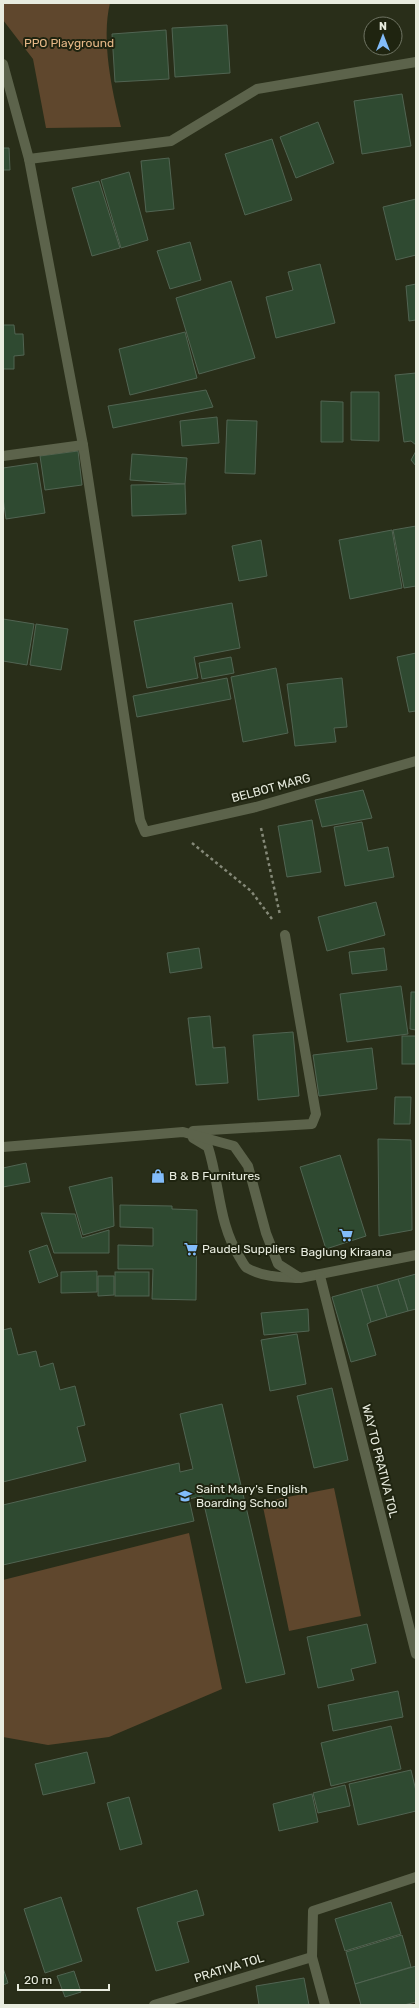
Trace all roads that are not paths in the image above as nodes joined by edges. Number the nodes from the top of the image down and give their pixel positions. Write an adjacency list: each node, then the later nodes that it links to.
1 (416, 62): 3 (street)
2 (3, 64): 3 (street)
3 (29, 160): 4 (street)
4 (83, 445): 5 (street); 6 (street, BELBOT MARG)
5 (3, 456)
6 (416, 761)
7 (285, 935): 8 (street)
8 (183, 1132): 9 (street); 12 (street); 12 (street)
9 (3, 1147)
10 (416, 1255): 11 (street)
11 (320, 1276): 12 (street); 13 (street, WAY TO PRATIVA TOL)
12 (300, 1278)
13 (416, 1654)
14 (416, 1877): 15 (street)
15 (312, 1957): 16 (street, PRATIVA TOL); 17 (street)
16 (154, 2005)
17 (325, 2005)

